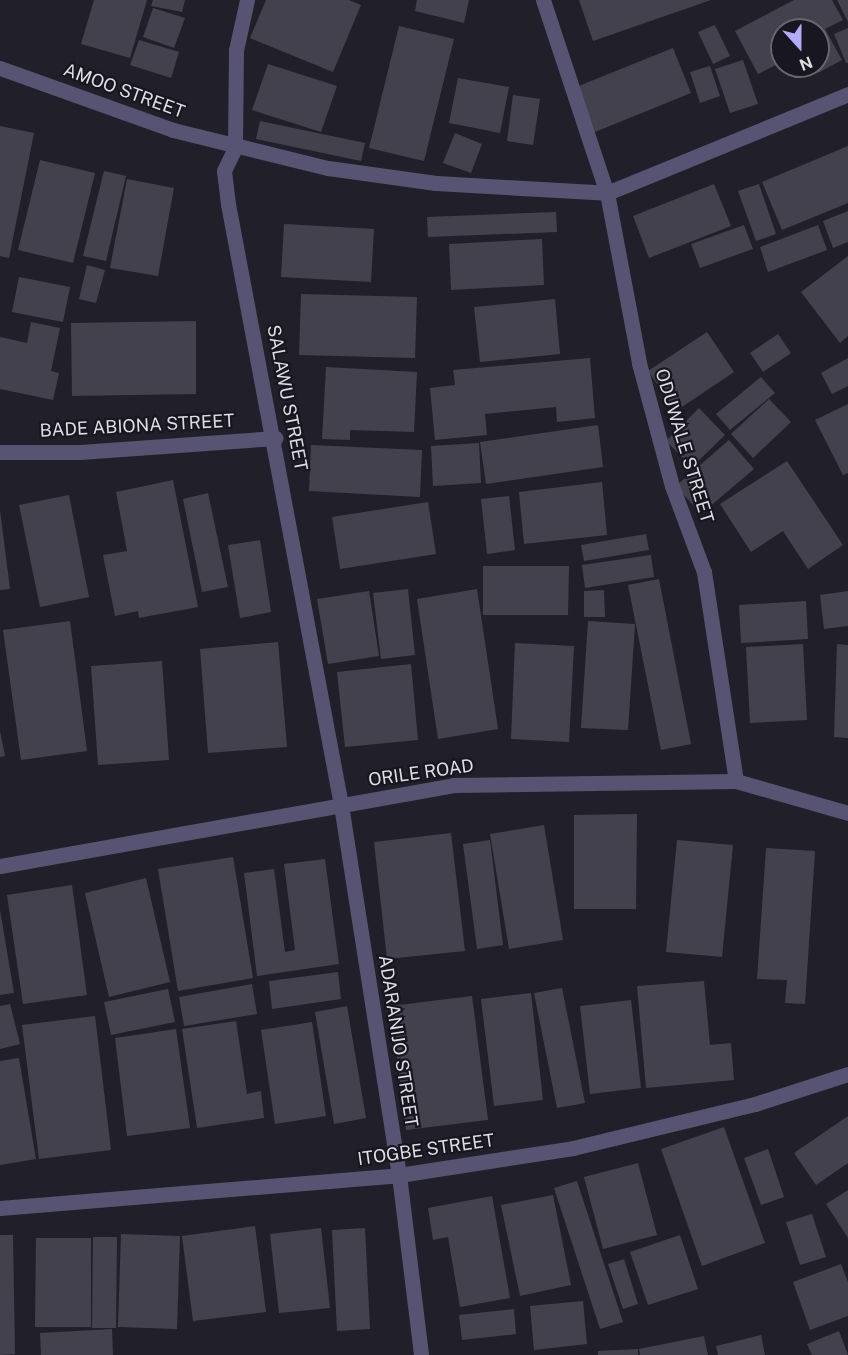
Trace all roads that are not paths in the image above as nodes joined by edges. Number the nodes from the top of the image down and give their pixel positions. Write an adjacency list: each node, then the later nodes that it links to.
1 (247, 0): 5 (street, SALAWU STREET)
2 (543, 0): 6 (street, ODUWALE STREET)
3 (0, 68): 5 (street, AMOO STREET)
4 (848, 94): 6 (street)
5 (235, 148): 6 (street, AMOO STREET); 7 (street, SALAWU STREET)
6 (607, 193): 9 (street, ODUWALE STREET)
7 (275, 438): 8 (street, BADE ABIONA STREET); 10 (street, SALAWU STREET)
8 (0, 452)
9 (736, 781): 10 (street, ORILE ROAD); 11 (street, ORILE ROAD)
10 (341, 805): 12 (street, ORILE ROAD); 14 (street, ADARANIJO STREET)
11 (848, 813)
12 (0, 866)
13 (848, 1074): 14 (street, ITOGBE STREET)
14 (399, 1175): 15 (street, ITOGBE STREET); 16 (street, ADARANIJO STREET)
15 (0, 1208)
16 (421, 1355)

